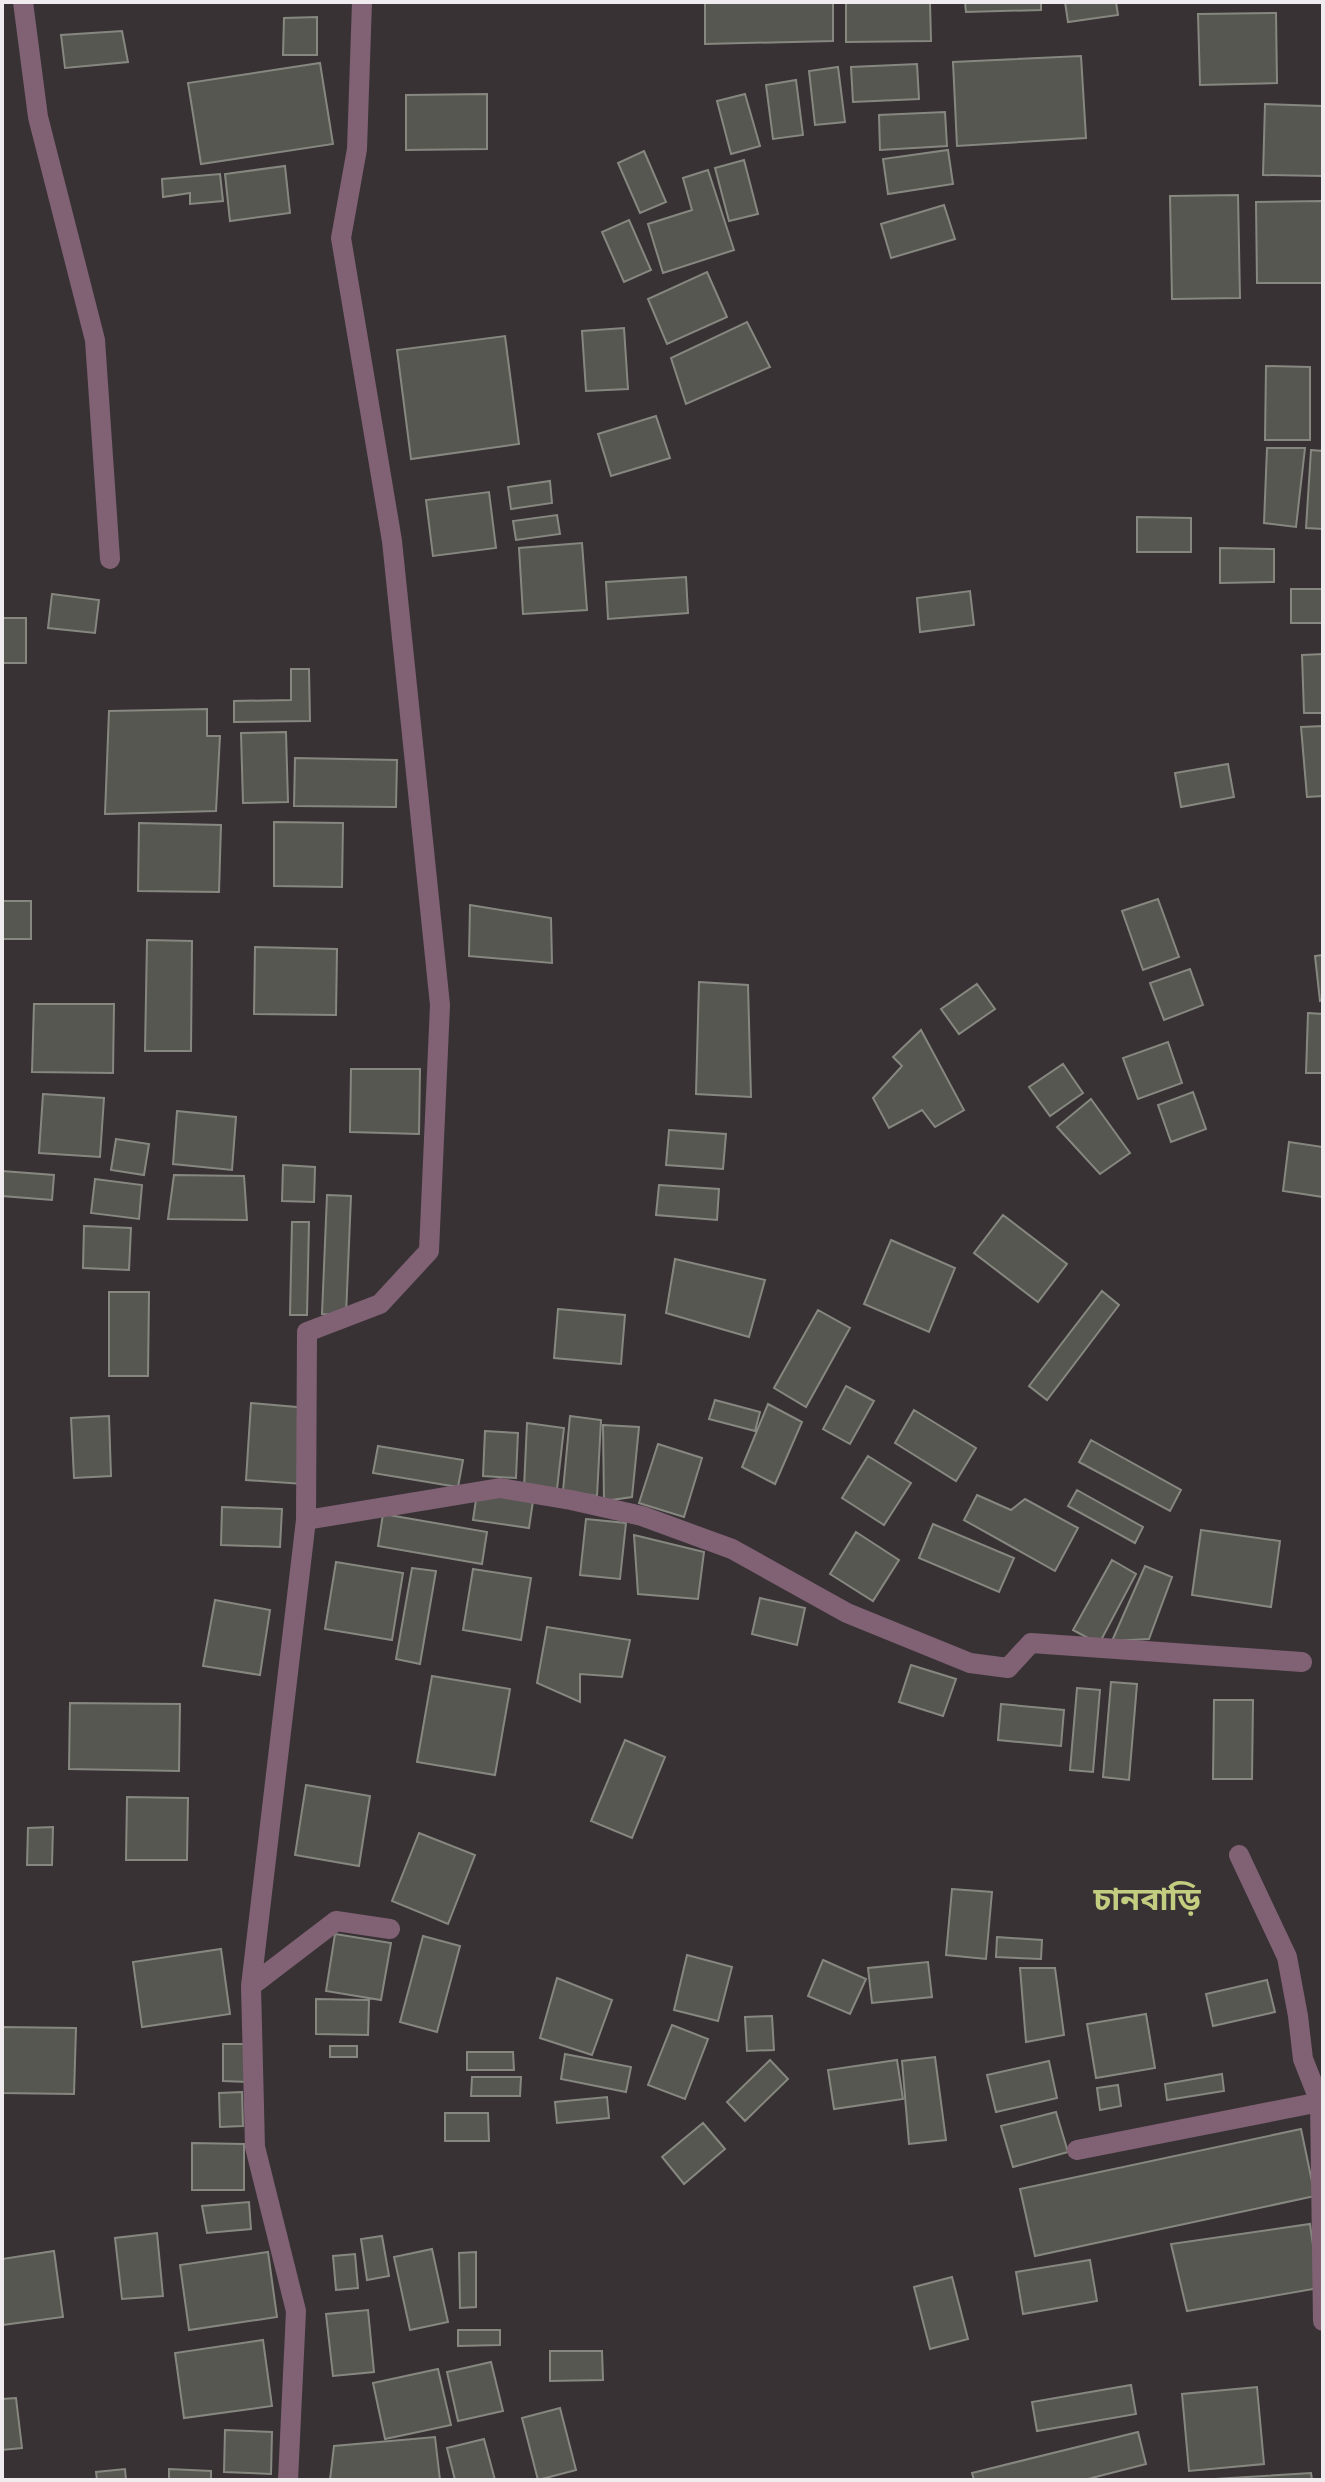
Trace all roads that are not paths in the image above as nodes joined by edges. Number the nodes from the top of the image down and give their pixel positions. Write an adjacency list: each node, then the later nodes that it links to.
1 (23, 2): 3 (street)
2 (362, 2): 4 (street)
3 (110, 559)
4 (306, 1520): 5 (street); 8 (street)
5 (1302, 1662)
6 (1239, 1855): 9 (street)
7 (390, 1929): 8 (street)
8 (251, 1986): 12 (street)
9 (1320, 2102): 10 (street); 11 (street)
10 (1077, 2150)
11 (1323, 2321)
12 (288, 2480)

